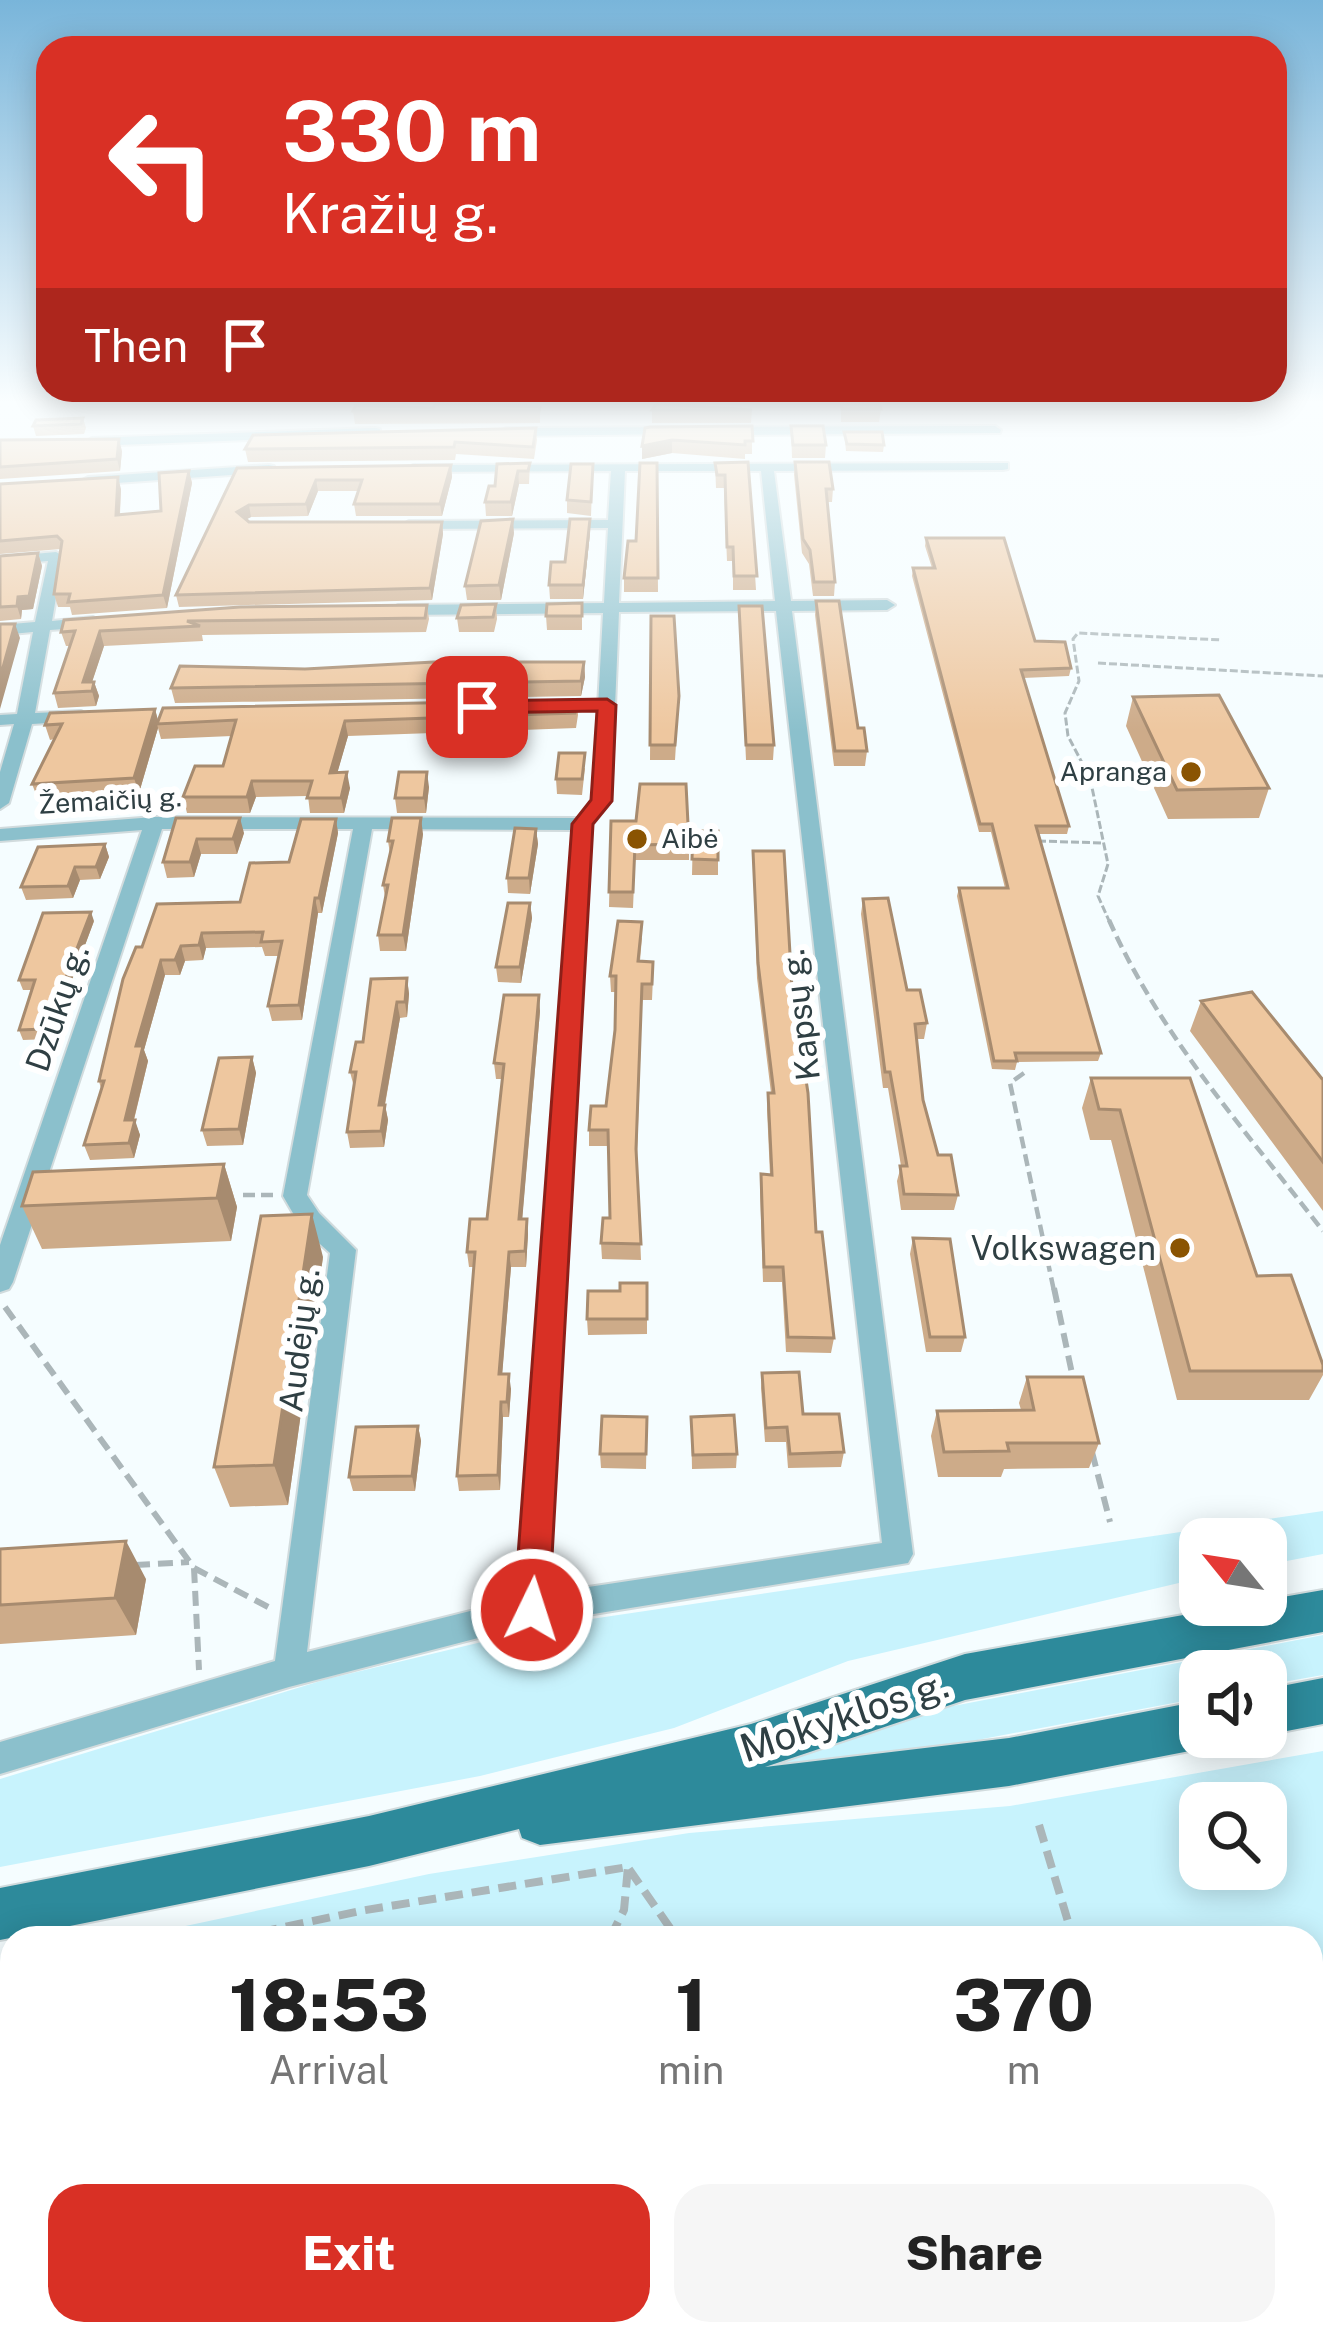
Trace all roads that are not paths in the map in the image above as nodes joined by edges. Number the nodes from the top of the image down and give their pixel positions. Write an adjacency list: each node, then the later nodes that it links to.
1 (614, 513): 3 (street)
2 (772, 513): 7 (street, Kapsų g.)
3 (613, 524): 4 (street); 9 (street)
4 (387, 525)
5 (0, 561): 11 (street)
6 (887, 605): 7 (street)
7 (783, 606): 9 (street); 22 (street, Kapsų g.)
8 (374, 610): 9 (street)
9 (613, 610): 19 (street)
10 (120, 619): 11 (street)
11 (40, 627): 12 (street); 14 (street)
12 (0, 630)
13 (111, 715): 14 (street)
14 (25, 718): 15 (street); 16 (street)
15 (0, 720)
16 (0, 803)
17 (154, 823): 18 (street, Žemaičių g.); 20 (street, Žemaičių g.); 21 (street, Dzūkų g.)
18 (363, 824): 19 (street, Žemaičių g.); 24 (street, Audėjų g.)
19 (583, 824): 22 (street)
20 (0, 835)
21 (0, 1282)
22 (532, 1610): 24 (street)
23 (1323, 1611): 29 (main road, Mokyklos g.)
24 (289, 1672): 28 (street)
25 (1323, 1701): 26 (main road)
26 (1287, 1708)
27 (1179, 1729): 29 (main road, Mokyklos g.)
28 (0, 1758)
29 (370, 1841): 30 (main road, Mokyklos g.)
30 (0, 1914)

